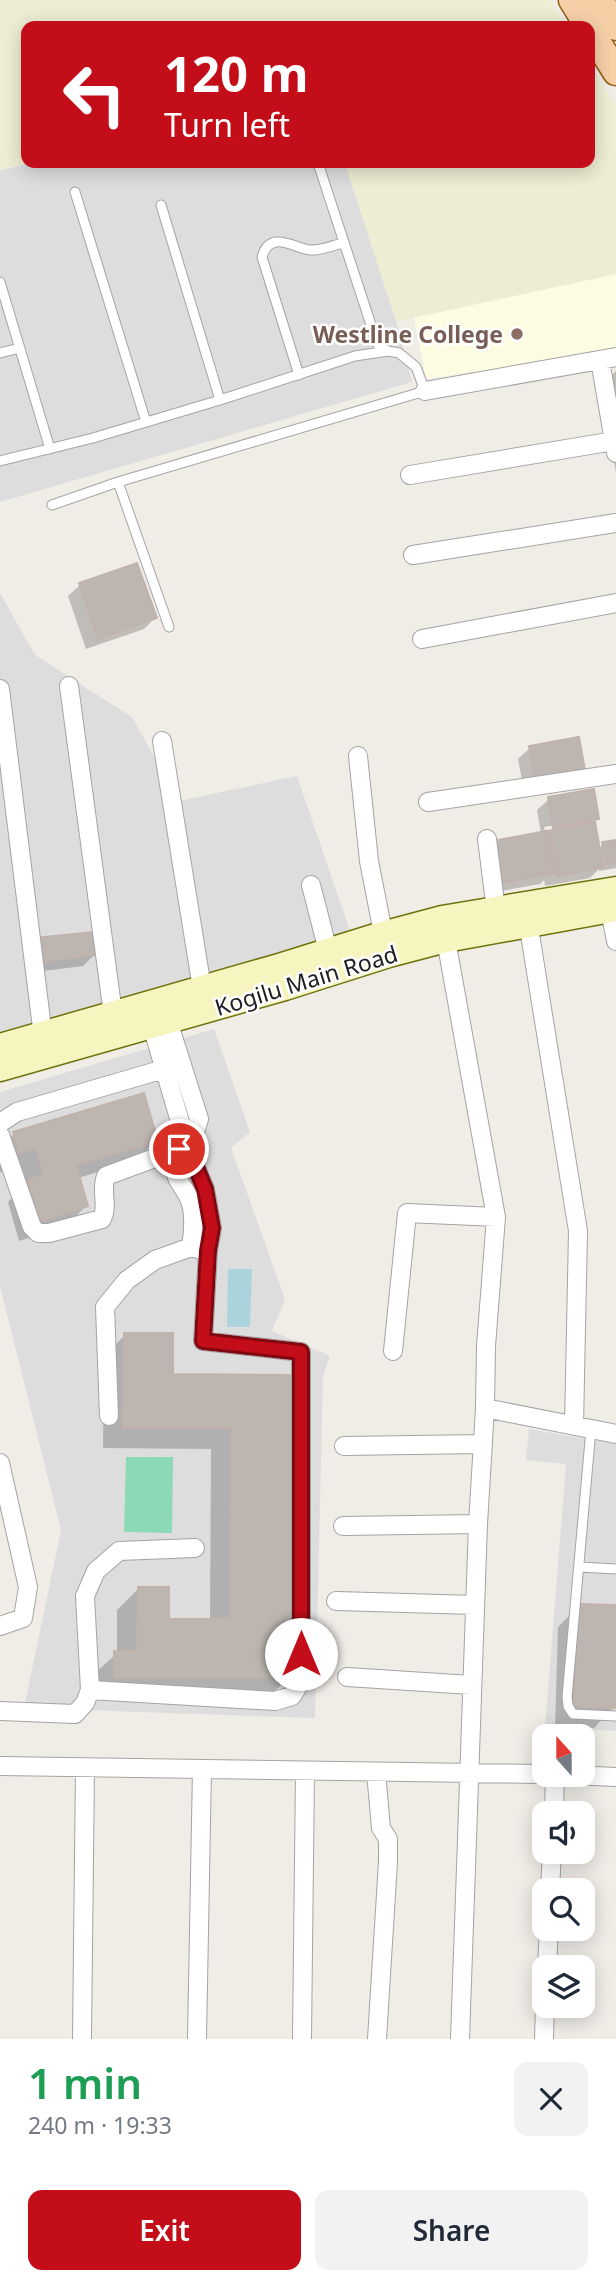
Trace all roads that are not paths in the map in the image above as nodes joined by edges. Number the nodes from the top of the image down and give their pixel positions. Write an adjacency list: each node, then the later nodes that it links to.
1 (572, 0): 3 (main road)
2 (600, 0): 4 (main road)
3 (585, 21)
4 (616, 27)
5 (595, 38): 6 (main road)
6 (616, 72)
7 (320, 168): 10 (lane)
8 (75, 191): 19 (lane)
9 (161, 205): 18 (lane)
10 (343, 243): 13 (lane); 16 (lane)
11 (0, 282): 12 (lane)
12 (20, 348): 14 (lane); 21 (lane)
13 (388, 351): 16 (lane); 17 (lane)
14 (0, 353)
15 (608, 359): 17 (street); 20 (street)
16 (299, 375): 18 (lane)
17 (425, 391): 24 (lane)
18 (220, 400): 19 (lane)
19 (146, 422): 21 (lane)
20 (615, 447): 23 (street)
21 (50, 449): 22 (lane)
22 (0, 461)
23 (410, 475)
24 (118, 482): 25 (lane); 29 (lane)
25 (52, 505)
26 (616, 523): 27 (street)
27 (412, 555)
28 (616, 603): 30 (street)
29 (169, 627)
30 (422, 639)
31 (69, 686): 47 (street)
32 (0, 689): 49 (street)
33 (162, 741): 46 (street)
34 (358, 756): 44 (street)
35 (616, 774): 36 (street)
36 (428, 802)
37 (487, 839): 40 (street)
38 (311, 885): 45 (street)
39 (614, 903): 41 (main road, Kogilu Main Road); 43 (street)
40 (496, 910): 41 (main road, Kogilu Main Road); 44 (main road, Kogilu Main Road)
41 (526, 915): 42 (main road, Kogilu Main Road); 61 (street)
42 (446, 940): 44 (main road, Kogilu Main Road); 56 (street)
43 (616, 940)
44 (386, 944): 45 (main road, Kogilu Main Road); 48 (main road, Kogilu Main Road)
45 (328, 951): 46 (main road, Kogilu Main Road)
46 (202, 988): 47 (main road, Kogilu Main Road)
47 (113, 1014): 49 (main road, Kogilu Main Road)
48 (160, 1023): 49 (main road, Kogilu Main Road); 51 (street)
49 (44, 1045): 50 (main road, Kogilu Main Road); 52 (main road, Kogilu Main Road)
50 (0, 1046)
51 (173, 1066): 53 (street); 55 (street)
52 (0, 1069)
53 (0, 1123)
54 (0, 1135): 55 (street)
55 (186, 1144): 57 (street)
56 (496, 1217): 58 (street); 59 (street)
57 (199, 1249): 60 (street); 78 (street)
58 (393, 1351)
59 (485, 1408): 61 (street); 63 (street)
60 (109, 1416)
61 (583, 1428): 62 (street); 71 (lane)
62 (616, 1434)
63 (481, 1444): 64 (street); 66 (street)
64 (344, 1446)
65 (0, 1463): 68 (street)
66 (478, 1524): 67 (street); 74 (street)
67 (343, 1526)
68 (18, 1542): 69 (street); 75 (street)
69 (0, 1547)
70 (195, 1548): 78 (street)
71 (579, 1567): 72 (lane); 80 (lane)
72 (616, 1570)
73 (337, 1601): 74 (street)
74 (475, 1605): 77 (street)
75 (0, 1626)
76 (346, 1677): 77 (street)
77 (471, 1685): 86 (street)
78 (90, 1690): 79 (street)
79 (0, 1711)
80 (616, 1716)
81 (0, 1766): 82 (street)
82 (85, 1768): 83 (street); 91 (street)
83 (202, 1769): 84 (street); 92 (street)
84 (305, 1771): 85 (street); 93 (street)
85 (376, 1772): 86 (street); 94 (street)
86 (468, 1773): 87 (street); 95 (street)
87 (532, 1774)
88 (595, 1776): 89 (street)
89 (616, 1777)
90 (545, 2018): 96 (street)
91 (82, 2039)
92 (197, 2039)
93 (302, 2039)
94 (377, 2039)
95 (460, 2039)
96 (544, 2039)

